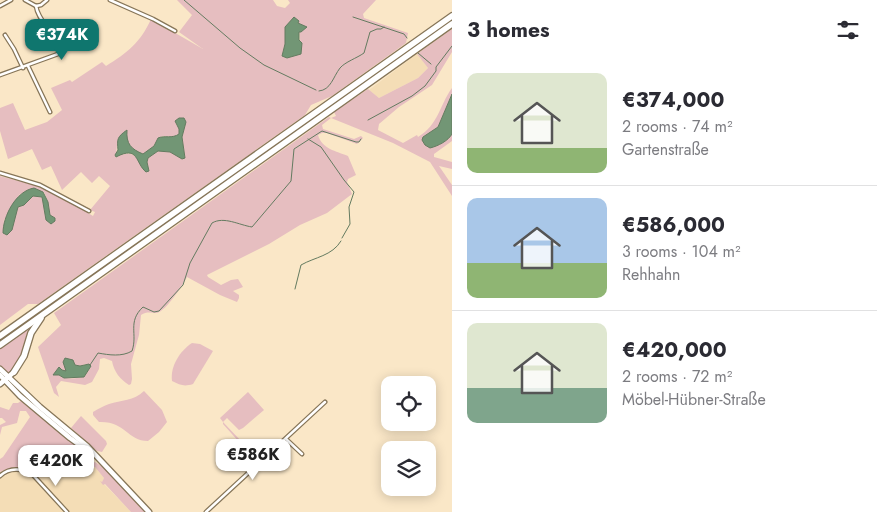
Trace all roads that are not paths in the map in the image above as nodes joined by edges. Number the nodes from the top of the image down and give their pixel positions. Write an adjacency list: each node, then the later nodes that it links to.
1 (11, 0): 5 (street)
2 (25, 0): 6 (street)
3 (47, 0): 6 (street)
4 (110, 0): 9 (street)
5 (0, 6)
6 (36, 6): 11 (street)
7 (452, 16): 18 (highway)
8 (452, 24): 17 (highway)
9 (175, 31)
10 (5, 35): 12 (street)
11 (28, 66): 12 (street); 14 (street)
12 (23, 68): 13 (street)
13 (0, 76)
14 (50, 112)
15 (0, 173): 16 (street)
16 (89, 211)
17 (44, 314): 19 (highway); 21 (highway)
18 (0, 336)
19 (0, 345)
20 (0, 369): 23 (main road)
21 (14, 372): 23 (main road); 24 (main road)
22 (0, 375): 23 (main road)
23 (3, 381): 24 (main road); 28 (main road)
24 (16, 386): 28 (main road)
25 (325, 402): 26 (street)
26 (286, 438): 27 (street); 32 (street)
27 (302, 454)
28 (98, 457): 31 (main road)
29 (0, 476): 30 (street)
30 (67, 512)
31 (149, 512)
32 (206, 512)

